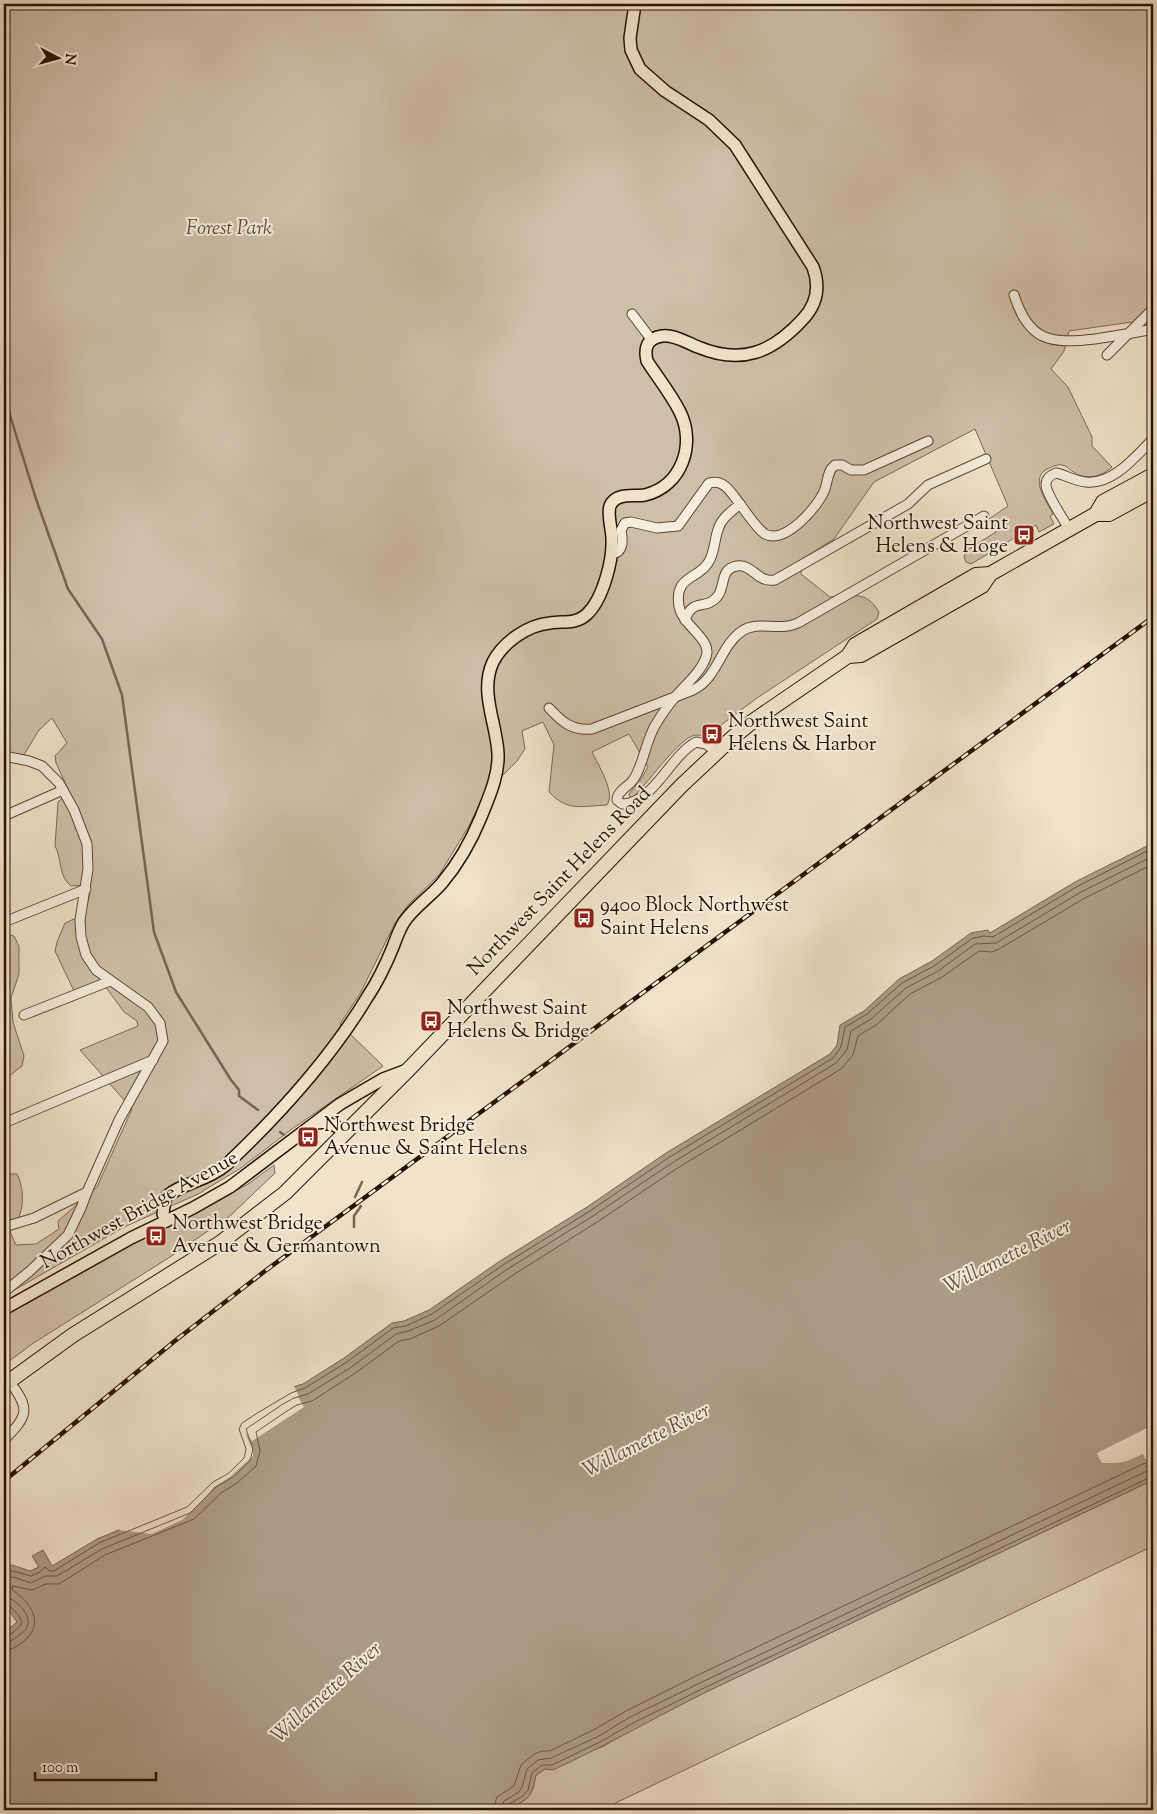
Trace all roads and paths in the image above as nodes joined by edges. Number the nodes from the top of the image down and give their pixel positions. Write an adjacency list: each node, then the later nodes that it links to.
1 (635, 4): 7 (main road)
2 (1014, 295): 6 (street)
3 (1153, 309): 6 (street)
4 (632, 314): 7 (street)
5 (1153, 330): 6 (street)
6 (1126, 335): 8 (street)
7 (651, 340): 18 (main road)
8 (1107, 355)
9 (1153, 439): 17 (street)
10 (928, 441): 14 (street)
11 (986, 459): 19 (street)
12 (1153, 475): 15 (highway, Northwest Saint Helens Road)
13 (1153, 490): 15 (highway, Northwest Saint Helens Road)
14 (740, 504): 18 (street); 19 (street)
15 (1096, 514): 17 (highway, Northwest Saint Helens Road)
16 (984, 516): 20 (street)
17 (1069, 529): 22 (highway, Northwest Saint Helens Road)
18 (611, 554): 36 (main road)
19 (685, 620): 20 (street)
20 (675, 697): 21 (street); 22 (street)
21 (550, 708)
22 (717, 752): 31 (highway, Northwest Saint Helens Road)
23 (4, 756): 24 (street)
24 (63, 790): 25 (street); 26 (street)
25 (4, 816)
26 (86, 889): 27 (street); 28 (street)
27 (4, 922)
28 (110, 981): 29 (street); 30 (street)
29 (24, 1015)
30 (153, 1060): 32 (street); 35 (street)
31 (408, 1070): 33 (main road, Northwest Bridge Avenue); 34 (highway, Northwest Saint Helens Road)
32 (4, 1123)
33 (316, 1123): 34 (main road); 36 (main road, Northwest Bridge Avenue)
34 (345, 1132): 40 (highway, Northwest Saint Helens Road)
35 (87, 1192): 37 (street); 38 (street)
36 (166, 1221): 39 (main road, Northwest Bridge Avenue)
37 (4, 1227)
38 (4, 1292)
39 (4, 1309)
40 (6, 1383): 41 (street)
41 (4, 1440)

